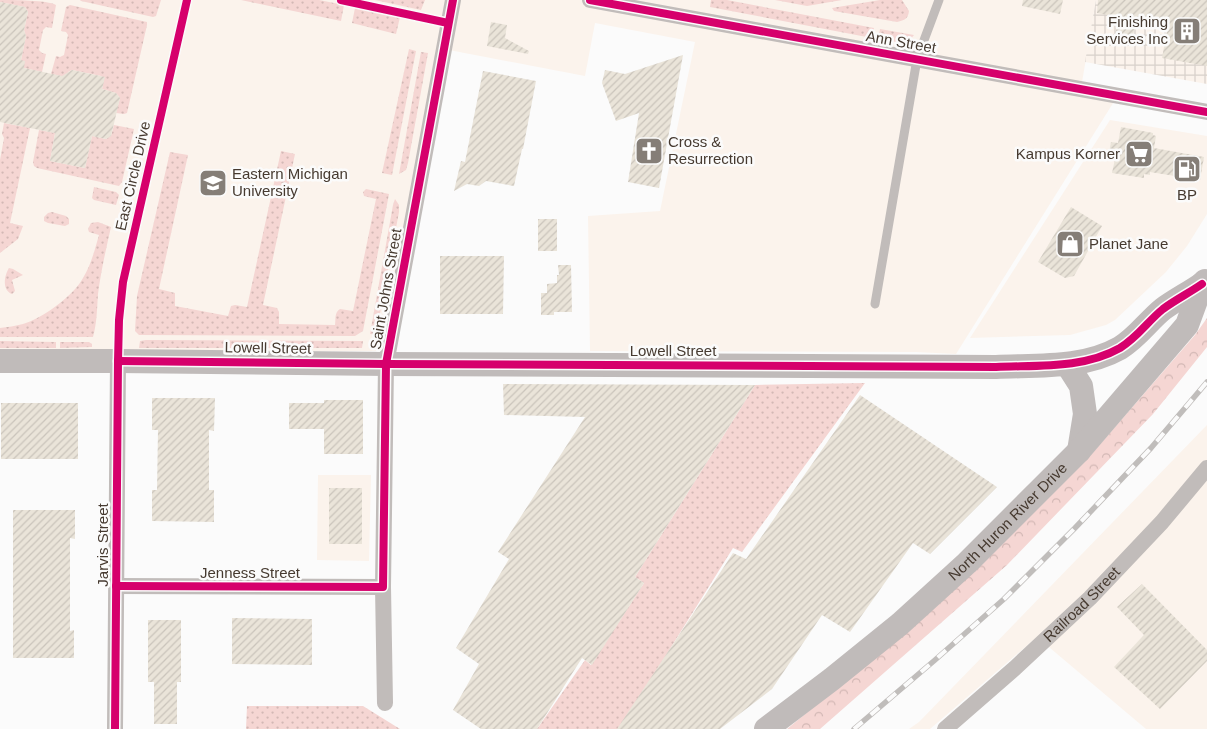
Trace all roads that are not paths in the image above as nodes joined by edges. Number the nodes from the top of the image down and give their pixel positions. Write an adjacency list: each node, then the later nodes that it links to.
1 (188, 0): 12 (lane, East Circle Drive)
2 (341, 0): 7 (lane)
3 (453, 0): 7 (street, Saint Johns Street)
4 (590, 0): 6 (street, Ann Street)
5 (940, 0): 8 (lane)
6 (630, 4): 8 (street, Ann Street)
7 (448, 23): 14 (street, Saint Johns Street)
8 (917, 59): 9 (street, Ann Street); 11 (lane)
9 (1207, 112)
10 (1205, 281): 15 (main road, Lowell Street); 16 (main road, North Huron River Drive)
11 (875, 304)
12 (118, 360): 13 (main road, Lowell Street); 14 (main road, Lowell Street); 18 (street, Jarvis Street)
13 (0, 361)
14 (386, 364): 15 (main road, Lowell Street); 19 (street, Saint Johns Street)
15 (1067, 364): 16 (main road)
16 (1079, 451): 22 (main road, North Huron River Drive)
17 (1207, 468): 23 (street, Railroad Street)
18 (116, 586): 19 (street, Jenness Street); 21 (street, Jarvis Street)
19 (383, 587): 20 (street, Saint Johns Street)
20 (384, 703)
21 (114, 729)
22 (766, 729)
23 (945, 729)

